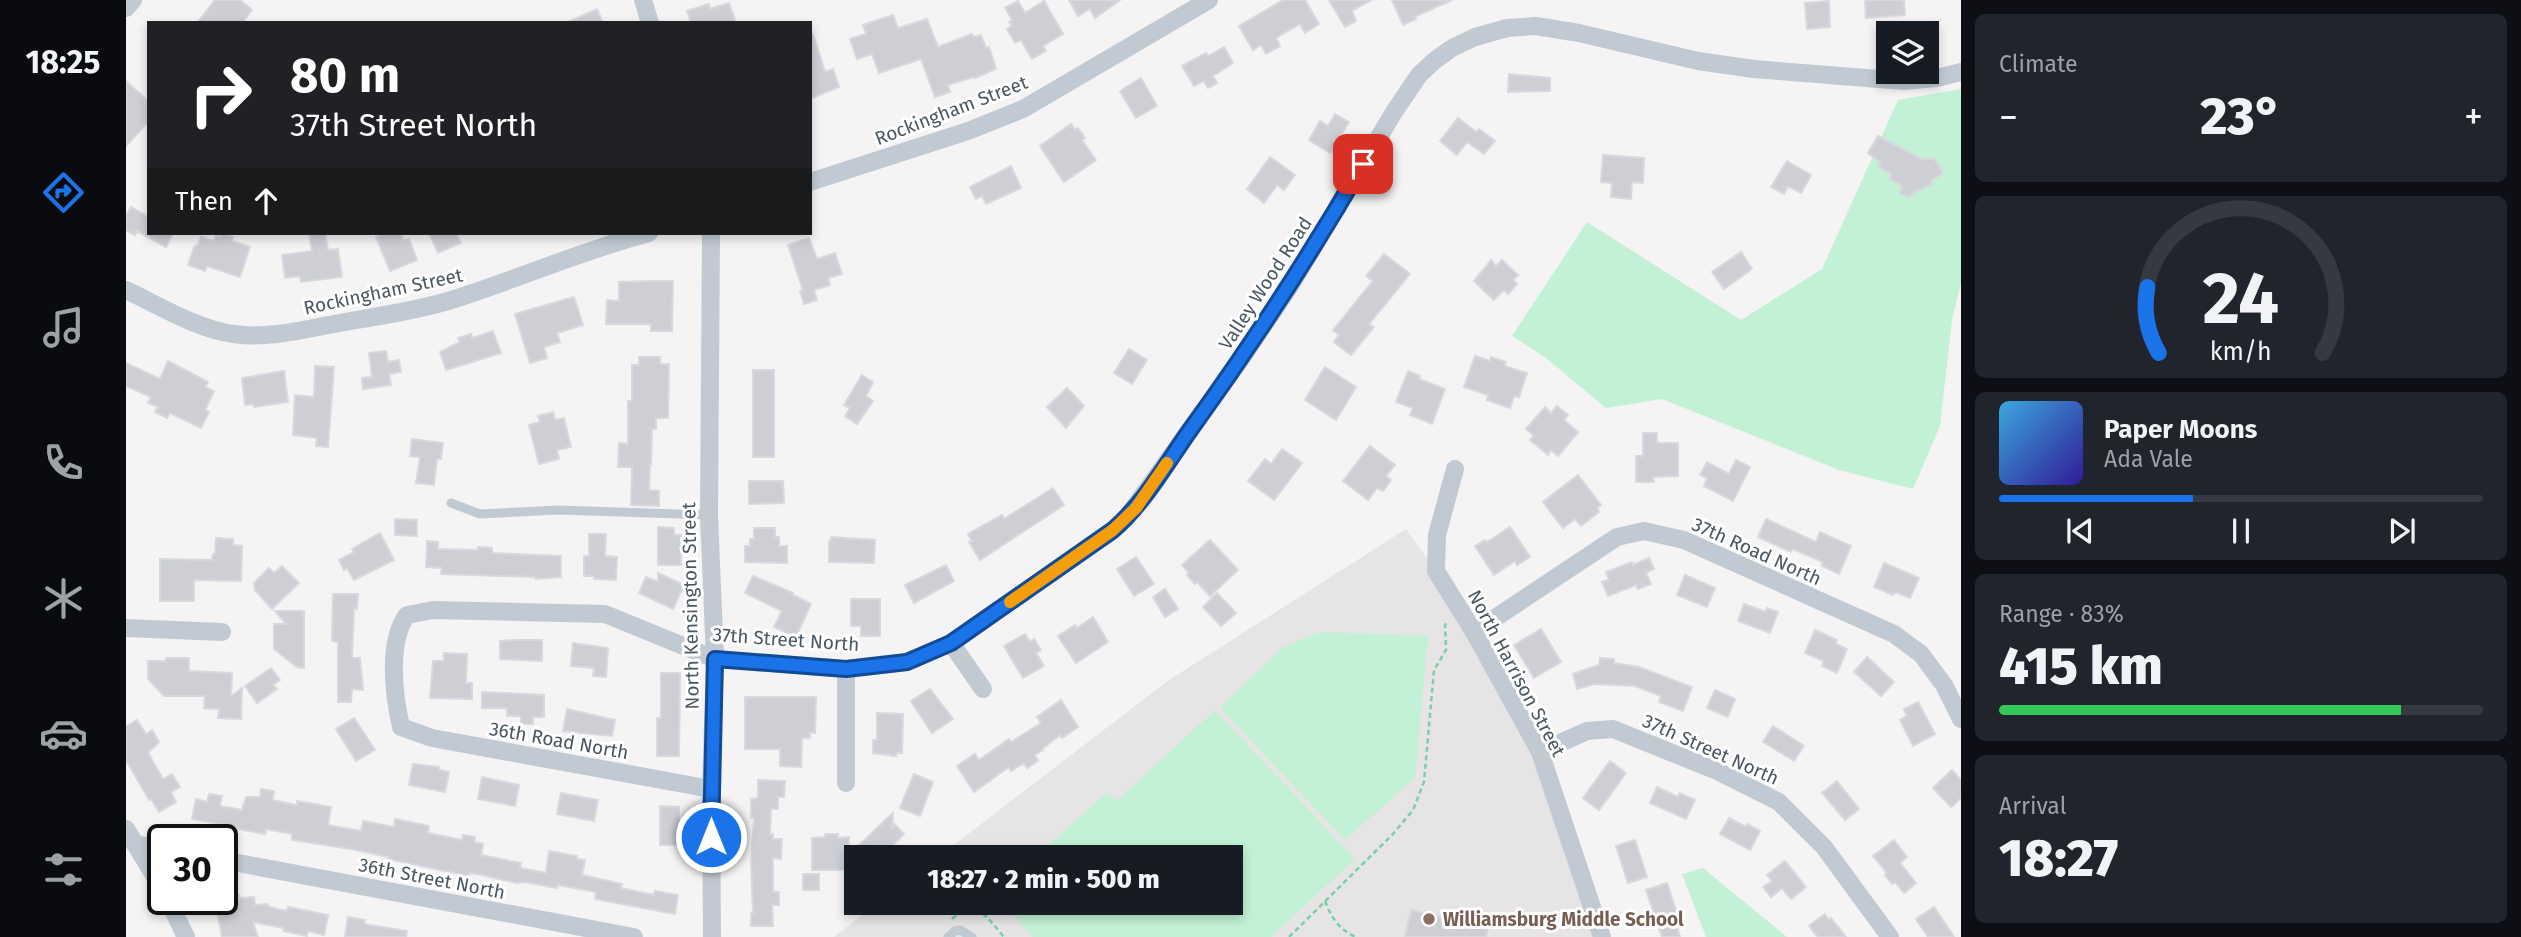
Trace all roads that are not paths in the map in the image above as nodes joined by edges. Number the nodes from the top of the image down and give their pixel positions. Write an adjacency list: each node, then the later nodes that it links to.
1 (133, 0): 4 (street)
2 (643, 0): 5 (street)
3 (1209, 0): 7 (street, Rockingham Street)
4 (126, 8)
5 (649, 21)
6 (1961, 72): 11 (street, Valley Wood Road)
7 (812, 181)
8 (641, 235): 10 (street, Rockingham Street)
9 (711, 235): 14 (street, North Kensington Street)
10 (126, 290)
11 (1176, 450): 18 (street, 37th Street North)
12 (1455, 470): 17 (street, North Harrison Street)
13 (451, 503): 14 (lane)
14 (709, 515): 19 (street, North Kensington Street)
15 (126, 628): 16 (street)
16 (222, 632)
17 (1474, 632): 22 (street, 37th Road North); 24 (street, North Harrison Street)
18 (951, 643): 20 (street, 37th Street North); 21 (street)
19 (715, 659): 20 (street, 37th Street North); 23 (street, 37th Street North); 26 (street, North Kensington Street)
20 (846, 669): 25 (street)
21 (983, 689)
22 (1961, 719)
23 (401, 727): 26 (street, 36th Road North)
24 (1540, 752): 37 (street, North Harrison Street); 38 (street, 37th Street North)
25 (846, 783)
26 (711, 789): 34 (street, North Kensington Street)
27 (130, 836): 28 (street); 30 (street)
28 (147, 843)
29 (238, 863): 33 (street, 36th Street North)
30 (147, 864)
31 (175, 915): 32 (street)
32 (186, 937)
33 (634, 937)
34 (712, 937)
35 (948, 937): 36 (lane)
36 (972, 937)
37 (1602, 937)
38 (1890, 937)

